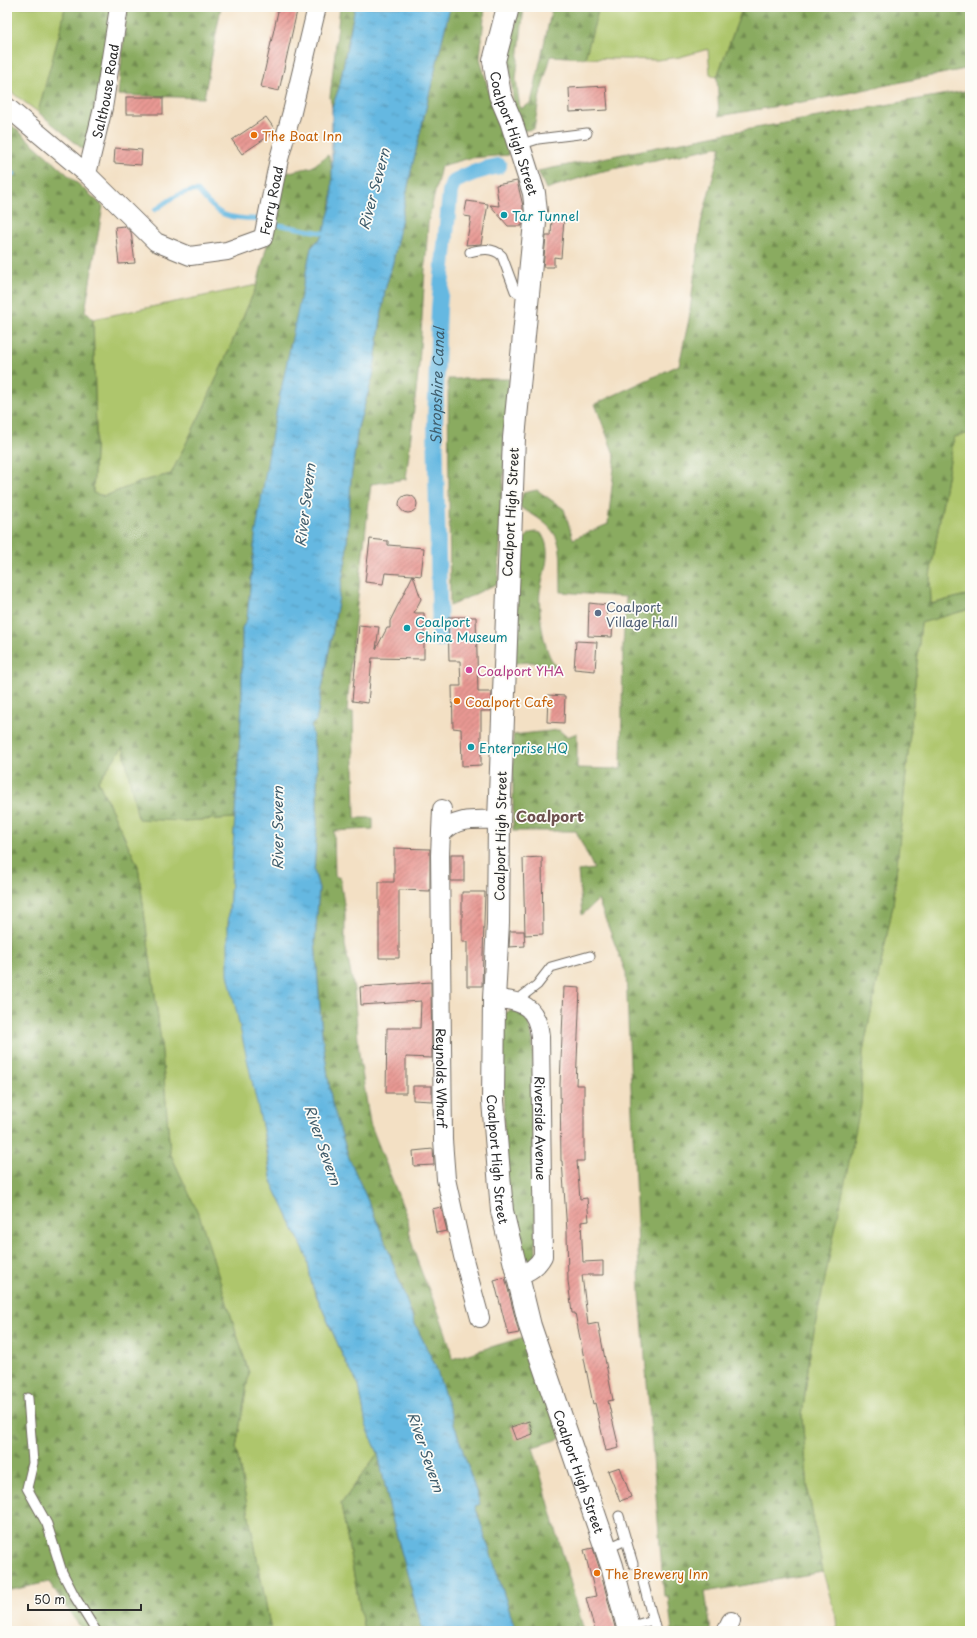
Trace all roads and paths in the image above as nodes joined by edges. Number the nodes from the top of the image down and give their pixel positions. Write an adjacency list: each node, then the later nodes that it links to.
1 (119, 7): 7 (street, Salthouse Road)
2 (317, 7): 7 (street, Ferry Road)
3 (508, 7): 6 (street, Coalport High Street)
4 (7, 107): 7 (street)
5 (587, 133): 6 (lane)
6 (519, 145): 9 (street, Coalport High Street)
7 (87, 174)
8 (470, 252): 9 (lane)
9 (527, 299): 11 (street, Coalport High Street)
10 (442, 809): 12 (street, Reynolds Wharf)
11 (499, 820): 12 (street); 14 (street, Coalport High Street)
12 (442, 834): 17 (street, Reynolds Wharf)
13 (590, 956): 15 (lane)
14 (494, 999): 15 (street); 16 (street, Coalport High Street)
15 (516, 1001): 16 (street, Riverside Avenue)
16 (518, 1276): 21 (street, Coalport High Street)
17 (480, 1318)
18 (28, 1398): 26 (lane)
19 (619, 1516): 20 (lane)
20 (626, 1540): 21 (lane); 22 (lane)
21 (606, 1548): 25 (street, Coalport High Street)
22 (633, 1564)
23 (643, 1582): 24 (lane)
24 (653, 1620): 25 (lane); 27 (lane)
25 (628, 1629)
26 (96, 1631)
27 (656, 1631)

